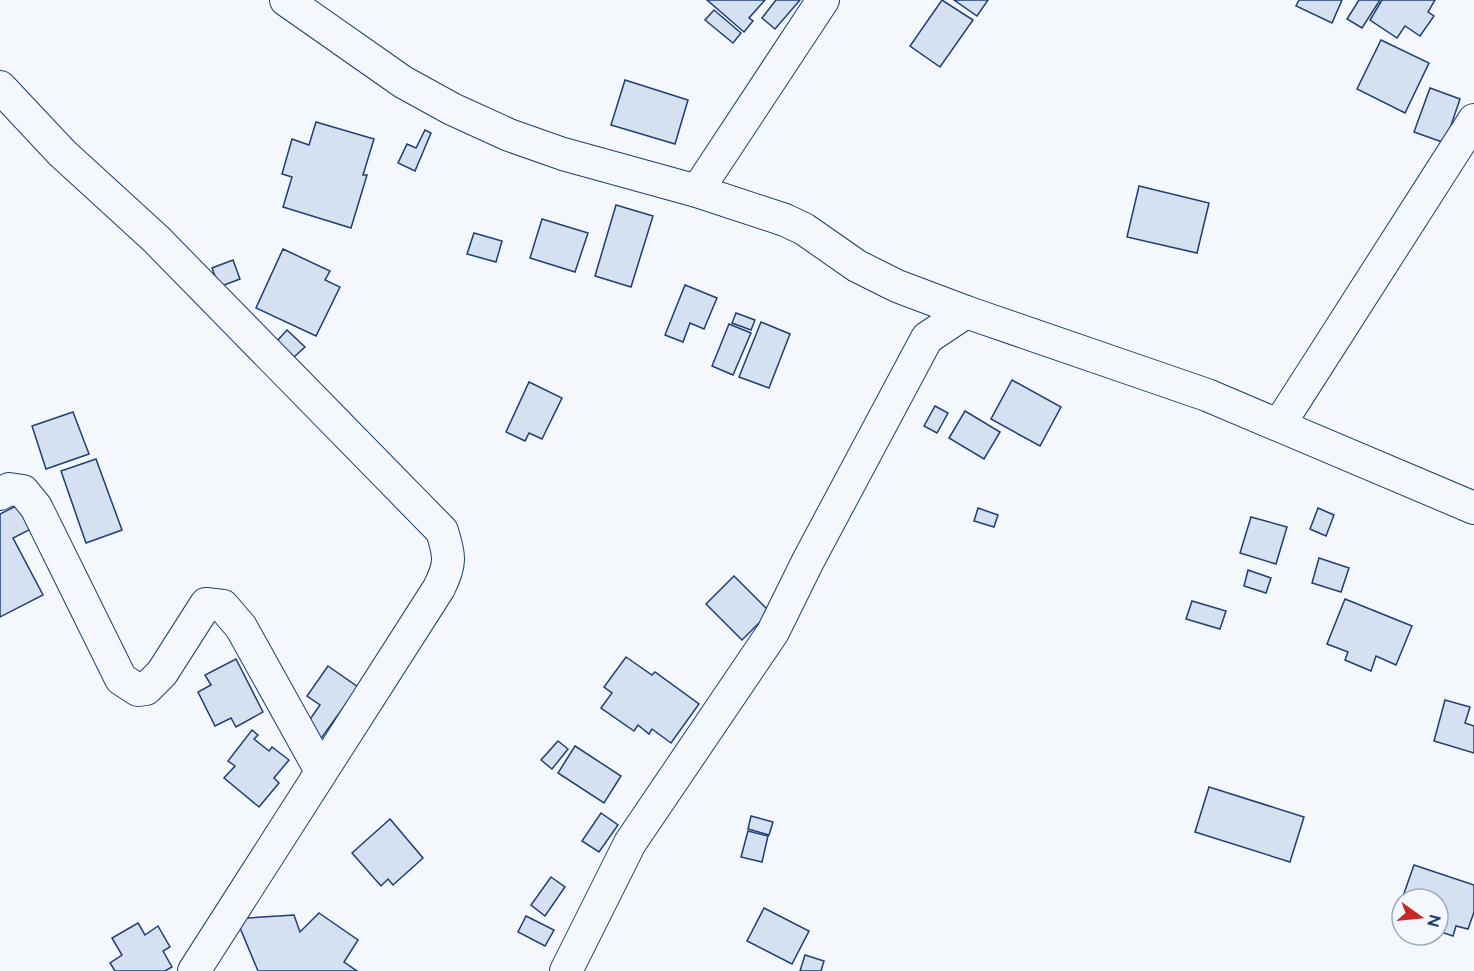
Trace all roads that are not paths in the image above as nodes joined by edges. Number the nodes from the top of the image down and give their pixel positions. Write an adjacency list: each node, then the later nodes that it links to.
1 (286, 0): 5 (street)
2 (823, 0): 5 (street)
3 (0, 87): 10 (street)
4 (1474, 120): 7 (street)
5 (697, 191): 6 (street)
6 (966, 312): 7 (street); 12 (street)
7 (1279, 425): 9 (street)
8 (0, 494): 10 (street)
9 (1474, 507)
10 (321, 771): 11 (street)
11 (194, 971)
12 (566, 971)

